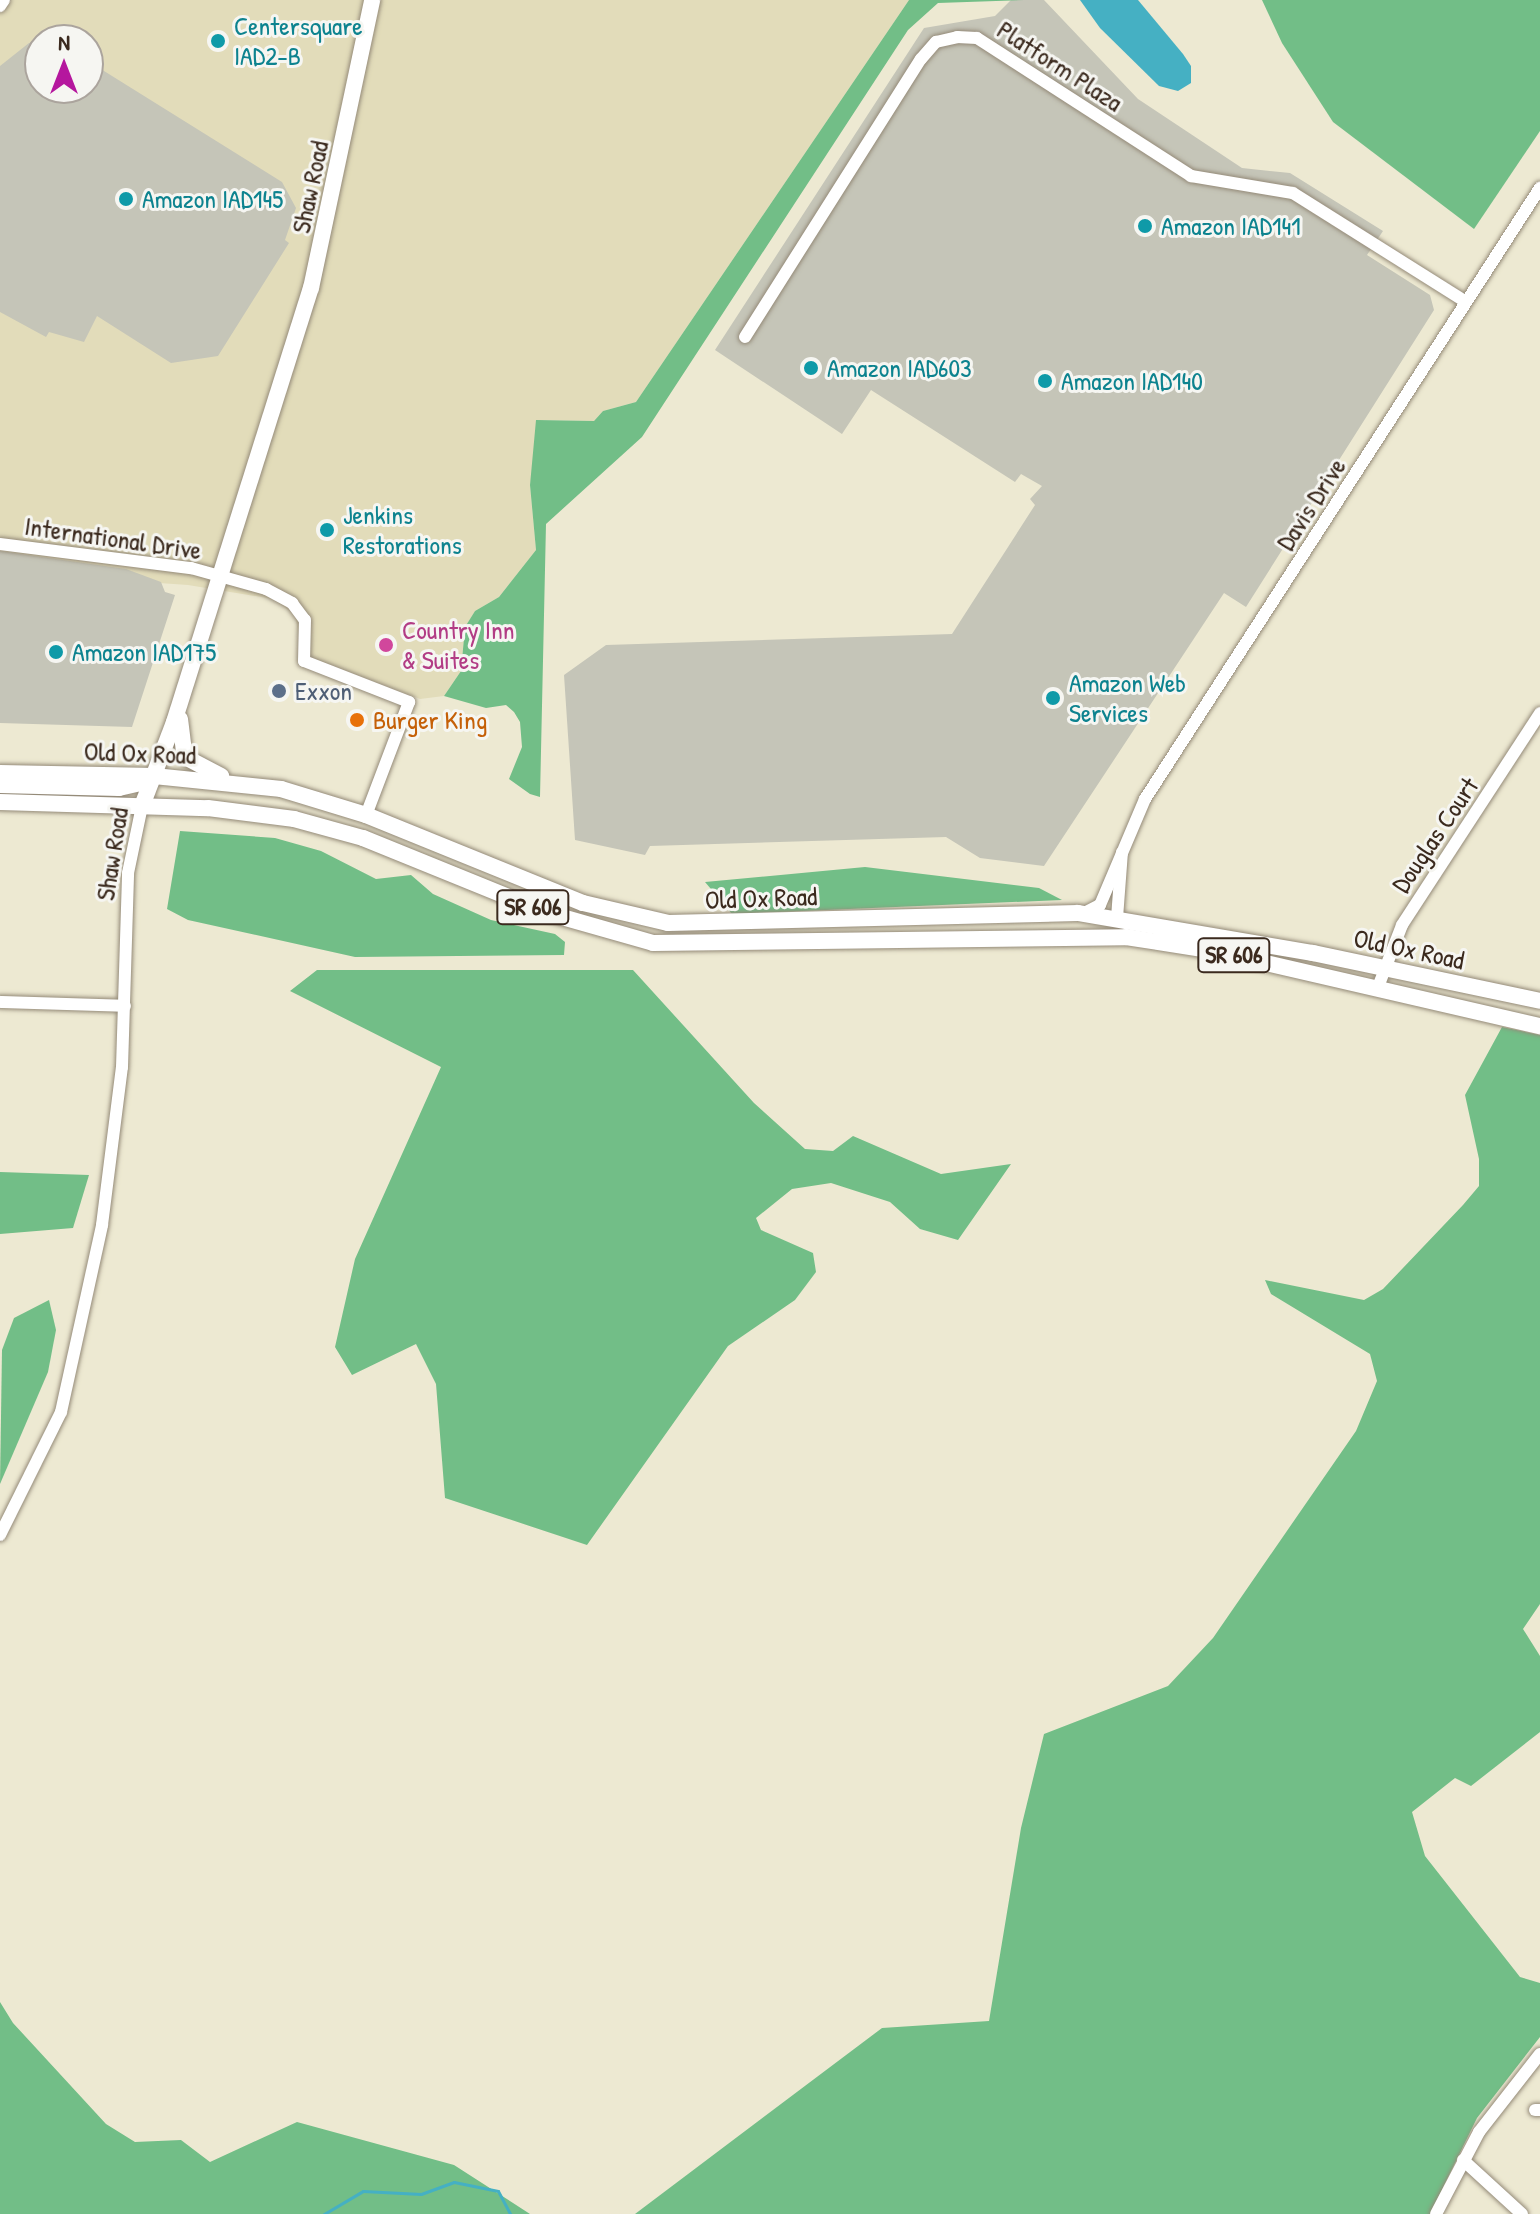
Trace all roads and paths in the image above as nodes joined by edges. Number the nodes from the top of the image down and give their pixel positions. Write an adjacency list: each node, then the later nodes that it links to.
1 (4, 0): 3 (street)
2 (372, 0): 8 (main road, Shaw Road)
3 (0, 6)
4 (1540, 188): 5 (street, Davis Drive)
5 (1466, 302): 6 (street, Platform Plaza); 18 (street, Davis Drive)
6 (745, 337)
7 (0, 544): 8 (street, International Drive)
8 (220, 577): 9 (main road, Shaw Road); 17 (street, International Drive)
9 (179, 706): 12 (main road, Shaw Road); 13 (main road)
10 (1540, 713): 22 (street, Douglas Court)
11 (0, 773): 12 (main road, Old Ox Road / SR 606)
12 (154, 776): 13 (main road, Old Ox Road / SR 606); 14 (main road); 16 (main road, Shaw Road)
13 (241, 783): 17 (main road, Old Ox Road / SR 606)
14 (0, 785)
15 (0, 802): 16 (main road, Old Ox Road / SR 606)
16 (142, 806): 21 (main road, Old Ox Road / SR 606); 26 (street, Shaw Road)
17 (366, 815): 19 (main road, Old Ox Road / SR 606)
18 (1123, 845): 19 (street, Davis Drive); 20 (street, Davis Drive)
19 (1080, 913): 20 (main road, Old Ox Road / SR 606)
20 (1117, 918): 21 (main road); 22 (main road, Old Ox Road / SR 606)
21 (1088, 934): 23 (main road, Old Ox Road / SR 606)
22 (1382, 967): 23 (street, Douglas Court); 24 (main road, Old Ox Road / SR 606)
23 (1378, 987): 27 (main road, Old Ox Road / SR 606)
24 (1540, 1001)
25 (0, 1002): 26 (street)
26 (125, 1006): 28 (street, Shaw Road)
27 (1540, 1026)
28 (0, 1535)
29 (1540, 2054): 30 (street)
30 (1463, 2160): 31 (street); 32 (street)
31 (1436, 2214)
32 (1522, 2214)

